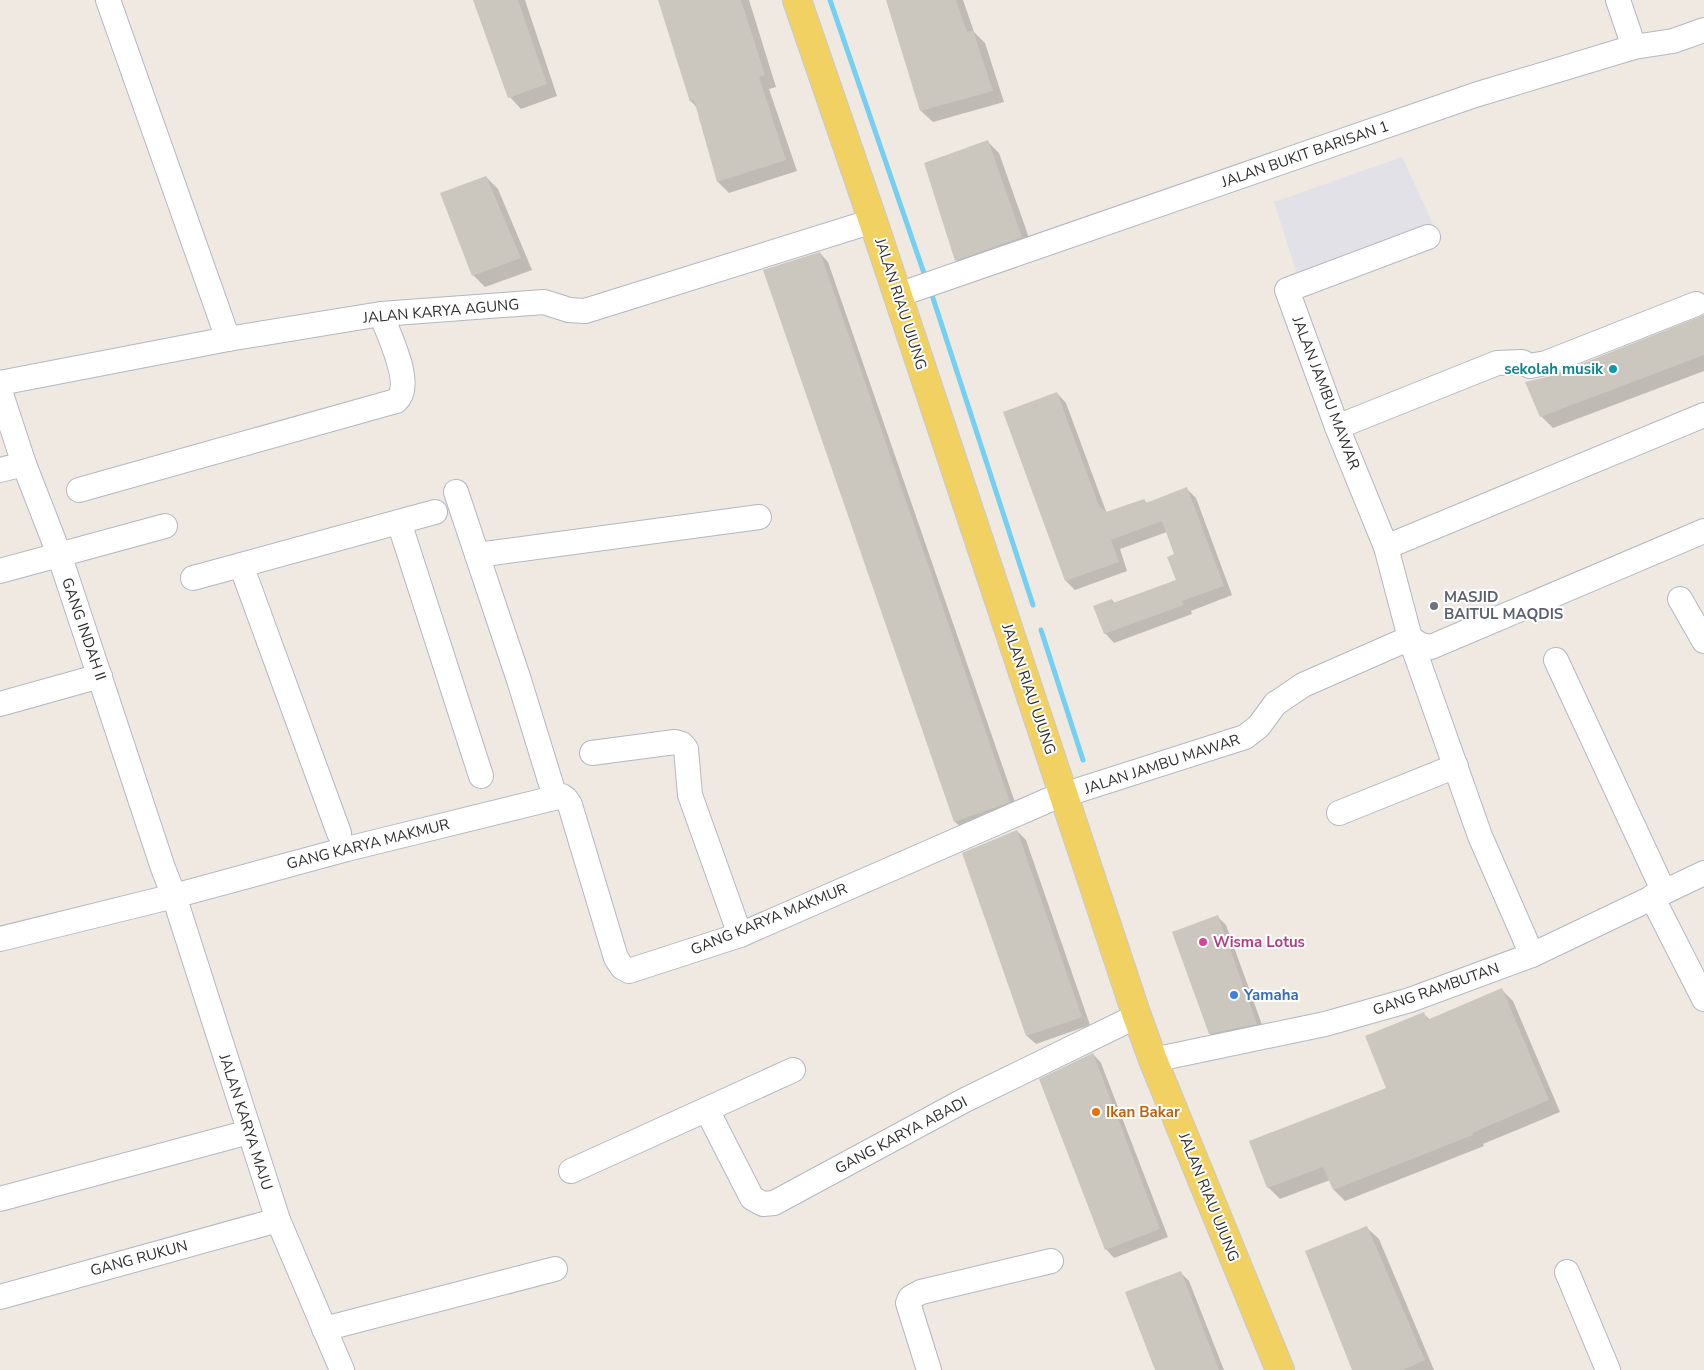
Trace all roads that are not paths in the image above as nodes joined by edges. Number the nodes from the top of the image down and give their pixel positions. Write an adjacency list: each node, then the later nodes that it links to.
1 (108, 0): 11 (street)
2 (797, 0): 6 (main road, JALAN RIAU UJUNG)
3 (1618, 0): 5 (street)
4 (1704, 30): 5 (street, JALAN BUKIT BARISAN 1)
5 (1634, 47): 8 (street, JALAN BUKIT BARISAN 1)
6 (873, 221): 8 (main road, JALAN RIAU UJUNG); 10 (street, JALAN KARYA AGUNG)
7 (1428, 237): 15 (street, JALAN JAMBU MAWAR)
8 (904, 293): 40 (main road, JALAN RIAU UJUNG)
9 (1696, 304): 15 (street)
10 (381, 314): 11 (street, JALAN KARYA AGUNG); 18 (street)
11 (228, 339): 12 (street, JALAN KARYA AGUNG)
12 (0, 383)
13 (0, 391): 16 (street, GANG INDAH II)
14 (1704, 415): 25 (street)
15 (1338, 427): 25 (street, JALAN JAMBU MAWAR)
16 (24, 464): 17 (street); 26 (street, GANG INDAH II)
17 (0, 470)
18 (79, 490)
19 (456, 492): 27 (street)
20 (435, 512): 22 (street)
21 (759, 516): 27 (street)
22 (399, 522): 28 (street); 39 (street)
23 (165, 526): 26 (street)
24 (1704, 531): 32 (street)
25 (1386, 547): 32 (street, JALAN JAMBU MAWAR)
26 (59, 554): 29 (street); 35 (street, GANG INDAH II)
27 (477, 554): 41 (street)
28 (241, 565): 30 (street); 43 (street)
29 (0, 571)
30 (193, 578)
31 (1680, 598): 33 (street)
32 (1410, 638): 38 (street); 40 (street, JALAN JAMBU MAWAR)
33 (1704, 641)
34 (1556, 660): 46 (street)
35 (100, 676): 36 (street); 44 (street, GANG INDAH II)
36 (0, 704)
37 (592, 753): 48 (street)
38 (1456, 766): 42 (street); 50 (street)
39 (481, 776)
40 (1065, 796): 48 (street, GANG KARYA MAKMUR); 52 (main road, JALAN RIAU UJUNG)
41 (555, 797): 47 (street, GANG KARYA MAKMUR); 48 (street, GANG KARYA MAKMUR)
42 (1339, 813)
43 (339, 834)
44 (163, 868): 47 (street, JALAN KARYA MAJU)
45 (1704, 873): 46 (street, GANG RAMBUTAN)
46 (1658, 894): 50 (street, GANG RAMBUTAN); 51 (street)
47 (174, 896): 49 (street, GANG KARYA MAKMUR); 56 (street, JALAN KARYA MAJU)
48 (740, 935)
49 (0, 939)
50 (1532, 955): 53 (street, GANG RAMBUTAN)
51 (1704, 999)
52 (1138, 1016): 53 (main road, JALAN RIAU UJUNG); 55 (street, GANG KARYA ABADI)
53 (1153, 1060): 67 (main road, JALAN RIAU UJUNG)
54 (793, 1070): 55 (street)
55 (707, 1110): 57 (street)
56 (249, 1132): 58 (street); 59 (street, JALAN KARYA MAJU)
57 (571, 1171)
58 (0, 1199)
59 (278, 1220): 63 (street, GANG RUKUN); 64 (street, JALAN KARYA MAJU)
60 (1051, 1261): 66 (street)
61 (555, 1269): 64 (street)
62 (1567, 1272): 68 (street)
63 (0, 1297)
64 (324, 1329): 65 (street, JALAN KARYA MAJU)
65 (342, 1370)
66 (929, 1370)
67 (1280, 1370)
68 (1608, 1370)

